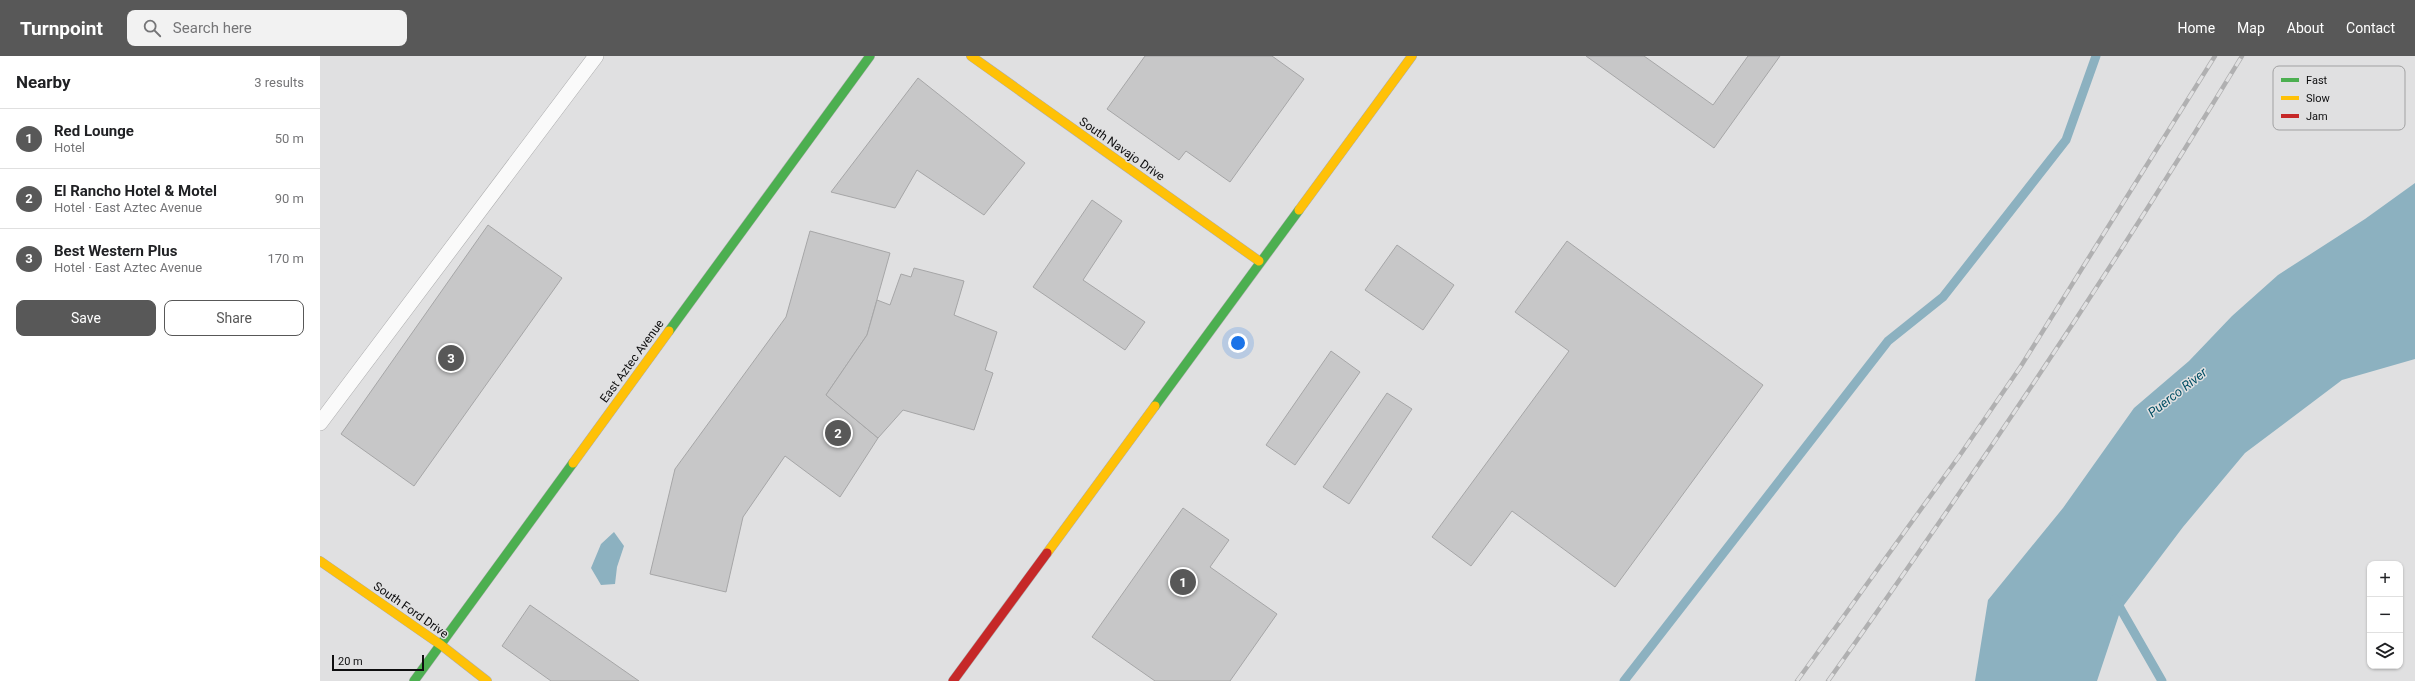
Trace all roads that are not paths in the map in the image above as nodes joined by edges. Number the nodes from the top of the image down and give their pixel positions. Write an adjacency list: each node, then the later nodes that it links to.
1 (596, 56): 6 (lane)
2 (870, 56): 9 (main road, East Aztec Avenue)
3 (971, 56): 5 (main road, South Navajo Drive)
4 (1412, 56): 5 (main road)
5 (1259, 261): 8 (main road)
6 (320, 423)
7 (320, 561): 9 (main road, South Ford Drive)
8 (1013, 598): 10 (main road); 13 (main road)
9 (441, 645): 11 (main road, East Aztec Avenue); 12 (main road, South Ford Drive)
10 (970, 674)
11 (414, 681)
12 (487, 681)
13 (953, 681)

